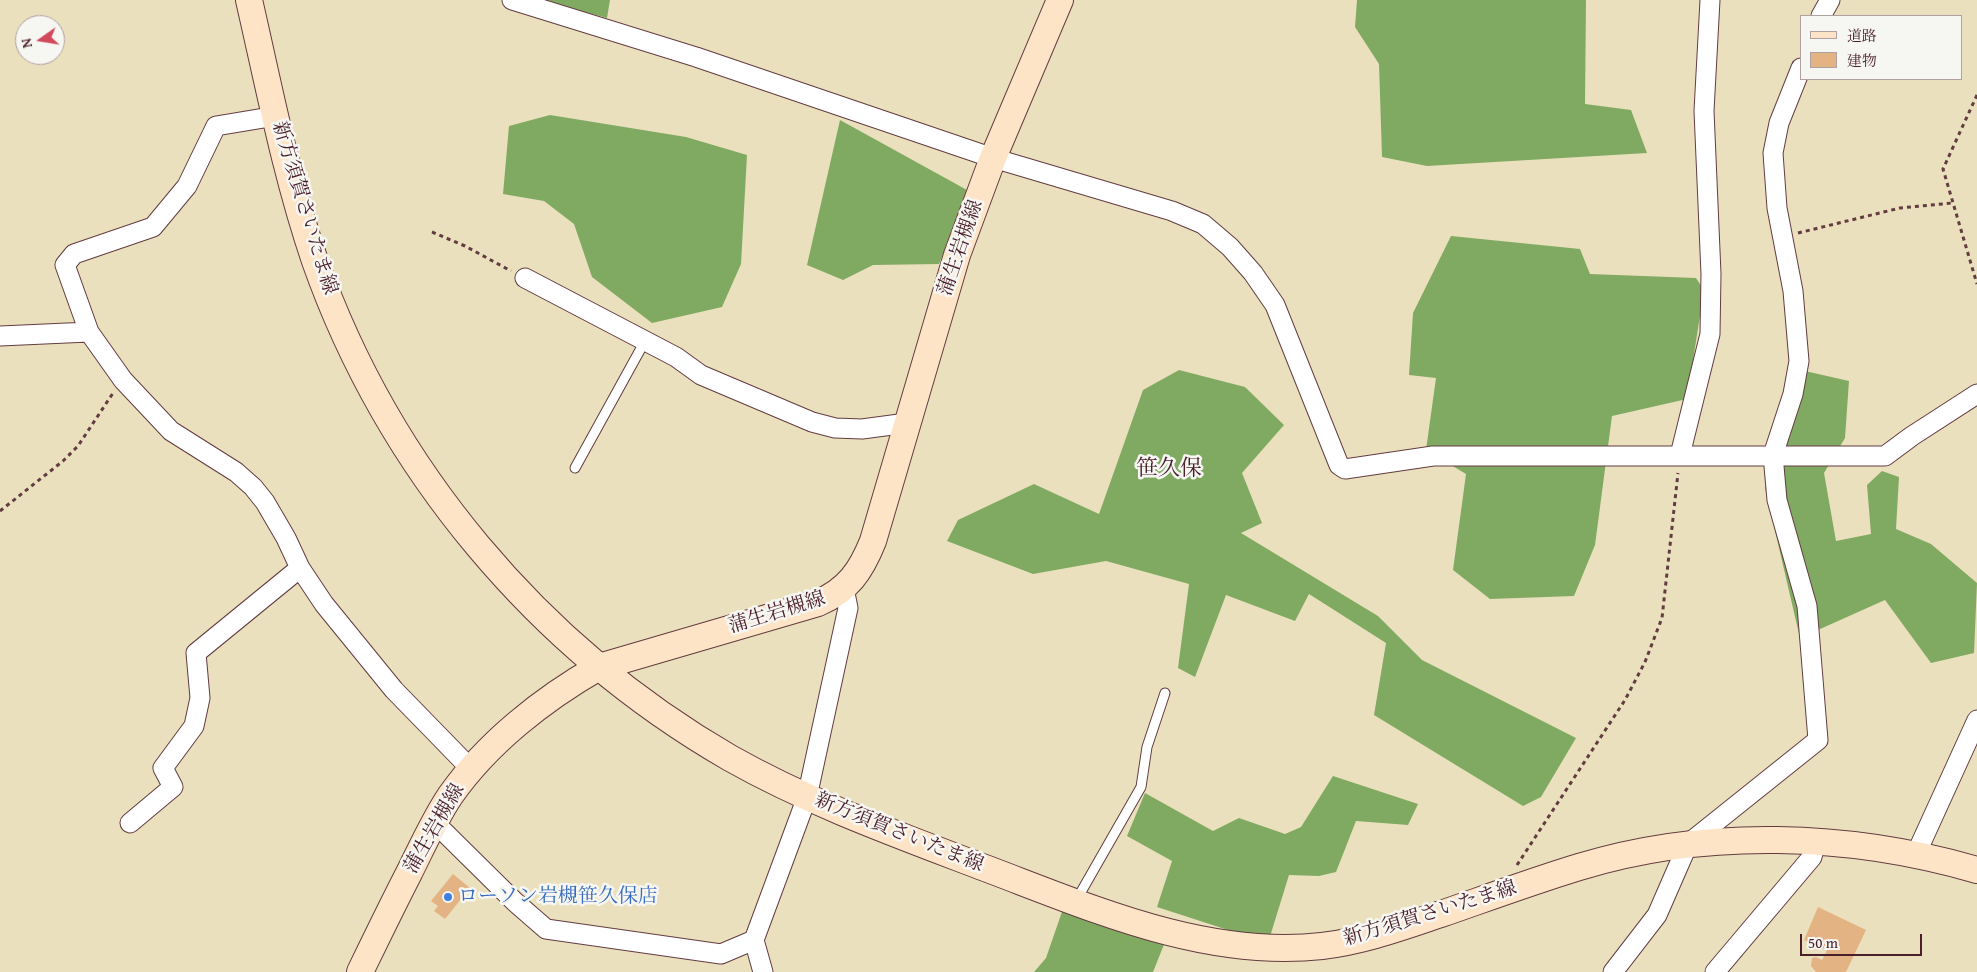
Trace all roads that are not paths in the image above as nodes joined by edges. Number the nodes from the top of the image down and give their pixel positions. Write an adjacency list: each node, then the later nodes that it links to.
1 (249, 0): 8 (main road, 新方須賀さいたま線)
2 (512, 0): 9 (street)
3 (1060, 0): 9 (main road, 蒲生岩槻線)
4 (1710, 0): 16 (street)
5 (1830, 0): 6 (street)
6 (1822, 15)
7 (1800, 70): 17 (street)
8 (276, 116): 11 (street); 21 (main road, 新方須賀さいたま線)
9 (993, 158): 15 (main road, 蒲生岩槻線); 16 (street)
10 (525, 278): 13 (street)
11 (89, 332): 12 (street); 19 (street)
12 (0, 336)
13 (645, 341): 15 (street); 18 (lane)
14 (1977, 394): 17 (street)
15 (908, 423): 20 (main road, 蒲生岩槻線)
16 (1680, 455): 17 (street)
17 (1773, 455): 29 (street)
18 (575, 468)
19 (300, 568): 24 (street); 27 (street)
20 (844, 588): 21 (main road, 蒲生岩槻線); 25 (street)
21 (599, 667): 24 (main road, 蒲生岩槻線); 25 (main road, 新方須賀さいたま線)
22 (1165, 693): 32 (lane)
23 (1977, 722): 30 (street)
24 (471, 770): 26 (main road, 蒲生岩槻線)
25 (807, 797): 32 (main road, 新方須賀さいたま線); 33 (street)
26 (434, 822): 33 (street); 34 (main road, 蒲生岩槻線)
27 (130, 823)
28 (1816, 841): 29 (main road, 新方須賀さいたま線); 30 (main road, 新方須賀さいたま線); 37 (street)
29 (1688, 844): 32 (main road, 新方須賀さいたま線); 36 (street)
30 (1916, 854): 31 (main road, 新方須賀さいたま線)
31 (1977, 870)
32 (1075, 902)
33 (754, 940): 35 (street)
34 (360, 972)
35 (763, 972)
36 (1613, 972)
37 (1715, 972)

